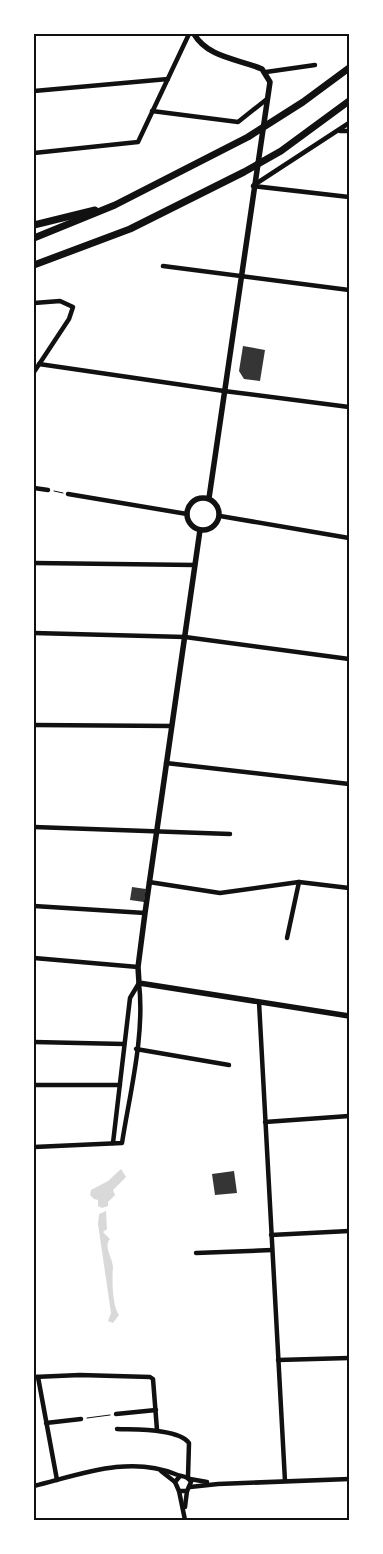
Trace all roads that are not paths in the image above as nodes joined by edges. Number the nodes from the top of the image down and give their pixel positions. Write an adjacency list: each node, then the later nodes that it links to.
1 (189, 34): 6 (street)
2 (194, 34): 5 (main road)
3 (314, 65): 5 (street)
4 (349, 68): 17 (highway)
5 (266, 72): 8 (main road)
6 (168, 79): 7 (street); 10 (street)
7 (34, 91)
8 (267, 98): 10 (street); 15 (main road)
9 (349, 101): 20 (highway)
10 (152, 111): 14 (street)
11 (349, 123): 12 (street)
12 (340, 131): 13 (street); 15 (street)
13 (349, 131)
14 (34, 152)
15 (253, 186): 16 (street); 22 (main road)
16 (349, 197)
17 (115, 205): 18 (highway); 19 (highway)
18 (34, 225)
19 (34, 238)
20 (34, 265)
21 (163, 266): 22 (street)
22 (240, 277): 23 (street); 27 (main road)
23 (349, 290)
24 (34, 303): 25 (street)
25 (39, 364): 26 (street); 27 (street)
26 (34, 372)
27 (224, 391): 28 (street); 32 (main road)
28 (349, 407)
29 (34, 488): 30 (street)
30 (48, 490)
31 (68, 494): 33 (street)
32 (209, 498): 33 (main road); 34 (main road)
33 (187, 514): 35 (main road)
34 (220, 516): 35 (main road); 36 (street)
35 (200, 530): 38 (main road)
36 (349, 538)
37 (34, 563): 38 (street)
38 (195, 565): 40 (main road)
39 (34, 633): 40 (street)
40 (185, 637): 41 (street); 43 (main road)
41 (349, 659)
42 (34, 725): 43 (street)
43 (172, 726): 44 (main road)
44 (166, 763): 45 (street); 47 (main road)
45 (349, 784)
46 (34, 827): 47 (street)
47 (157, 830): 48 (street); 49 (main road)
48 (230, 834)
49 (149, 882): 50 (street); 53 (main road)
50 (298, 882): 51 (street); 54 (street)
51 (349, 888)
52 (34, 906): 53 (street)
53 (145, 913): 56 (main road)
54 (287, 938)
55 (34, 958): 56 (street)
56 (138, 967): 57 (main road)
57 (139, 983): 58 (main road); 61 (street); 62 (street)
58 (259, 1002): 59 (main road); 67 (street)
59 (349, 1016)
60 (34, 1042): 61 (street)
61 (124, 1044): 65 (street)
62 (136, 1049): 63 (street); 68 (street)
63 (229, 1065)
64 (34, 1085): 65 (street)
65 (120, 1085): 68 (street)
66 (349, 1116): 67 (street)
67 (265, 1122): 71 (street)
68 (113, 1143): 69 (street)
69 (34, 1147)
70 (349, 1231): 71 (street)
71 (271, 1235): 72 (street)
72 (272, 1250): 73 (street); 75 (street)
73 (196, 1253)
74 (349, 1358): 75 (street)
75 (278, 1360): 89 (street)
76 (36, 1377): 77 (street); 80 (street)
77 (156, 1410): 78 (street); 82 (street)
78 (116, 1414)
79 (81, 1419): 80 (street)
80 (46, 1423): 87 (street)
81 (116, 1429): 82 (street)
82 (157, 1430): 85 (street)
83 (155, 1467): 84 (street); 87 (street); 88 (street)
84 (180, 1476): 85 (street); 88 (street)
85 (189, 1478): 90 (street); 92 (street)
86 (349, 1479): 89 (street)
87 (57, 1480): 91 (street)
88 (175, 1482): 93 (street)
89 (284, 1482): 90 (street)
90 (218, 1484): 92 (street)
91 (34, 1486)
92 (188, 1489): 93 (street); 94 (street)
93 (180, 1491): 94 (street)
94 (184, 1513): 95 (street)
95 (185, 1520)

